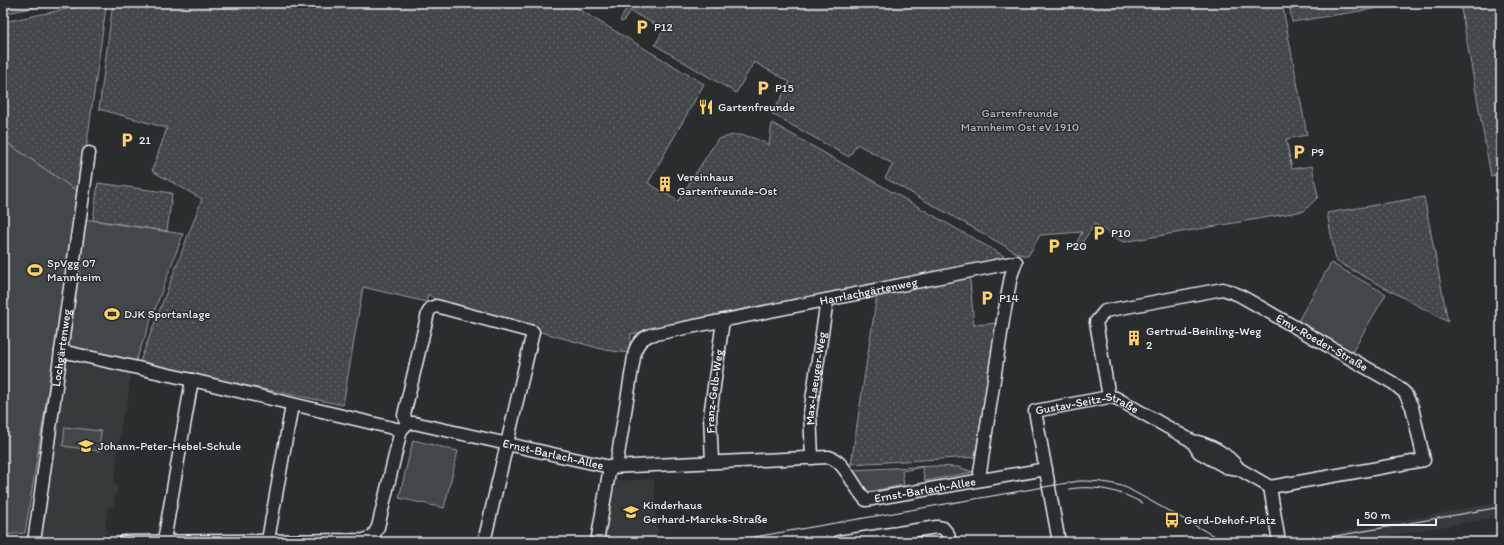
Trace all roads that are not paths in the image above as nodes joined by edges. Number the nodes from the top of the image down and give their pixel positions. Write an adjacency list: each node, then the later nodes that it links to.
1 (89, 153): 4 (street, Lochgärtenweg)
2 (827, 300): 3 (street, Harrlachgärtenweg); 10 (street, Max-Laeuger-Weg); 14 (street, Harrlachgärtenweg)
3 (723, 320): 11 (street, Franz-Gelb-Weg); 12 (street, Harrlachgärtenweg)
4 (61, 351): 5 (street, Ernst-Barlach-Allee); 19 (street, Lochgärtenweg)
5 (192, 380): 7 (street, Ernst-Barlach-Allee); 17 (street)
6 (1109, 397): 13 (street, Gustav-Seitz-Straße); 15 (street, Gustav-Seitz-Straße); 15 (street, Emy-Roeder-Straße)
7 (292, 405): 8 (street, Ernst-Barlach-Allee); 16 (street)
8 (404, 427): 9 (street, Ernst-Barlach-Allee); 9 (street); 16 (street)
9 (508, 445): 12 (street, Ernst-Barlach-Allee); 21 (street)
10 (812, 458): 11 (street, Ernst-Barlach-Allee); 13 (street, Ernst-Barlach-Allee)
11 (712, 462): 12 (street, Ernst-Barlach-Allee)
12 (613, 467): 22 (street, Harrlachgärtenweg)
13 (1046, 469): 25 (street, Gustav-Seitz-Straße)
14 (980, 472)
15 (1270, 487): 26 (street)
16 (268, 540): 17 (street)
17 (164, 541): 20 (street)
18 (855, 541): 23 (street); 24 (street)
19 (34, 542)
20 (124, 542)
21 (484, 542)
22 (597, 542)
23 (839, 542)
24 (950, 542)
25 (1059, 542)
26 (1279, 542)

